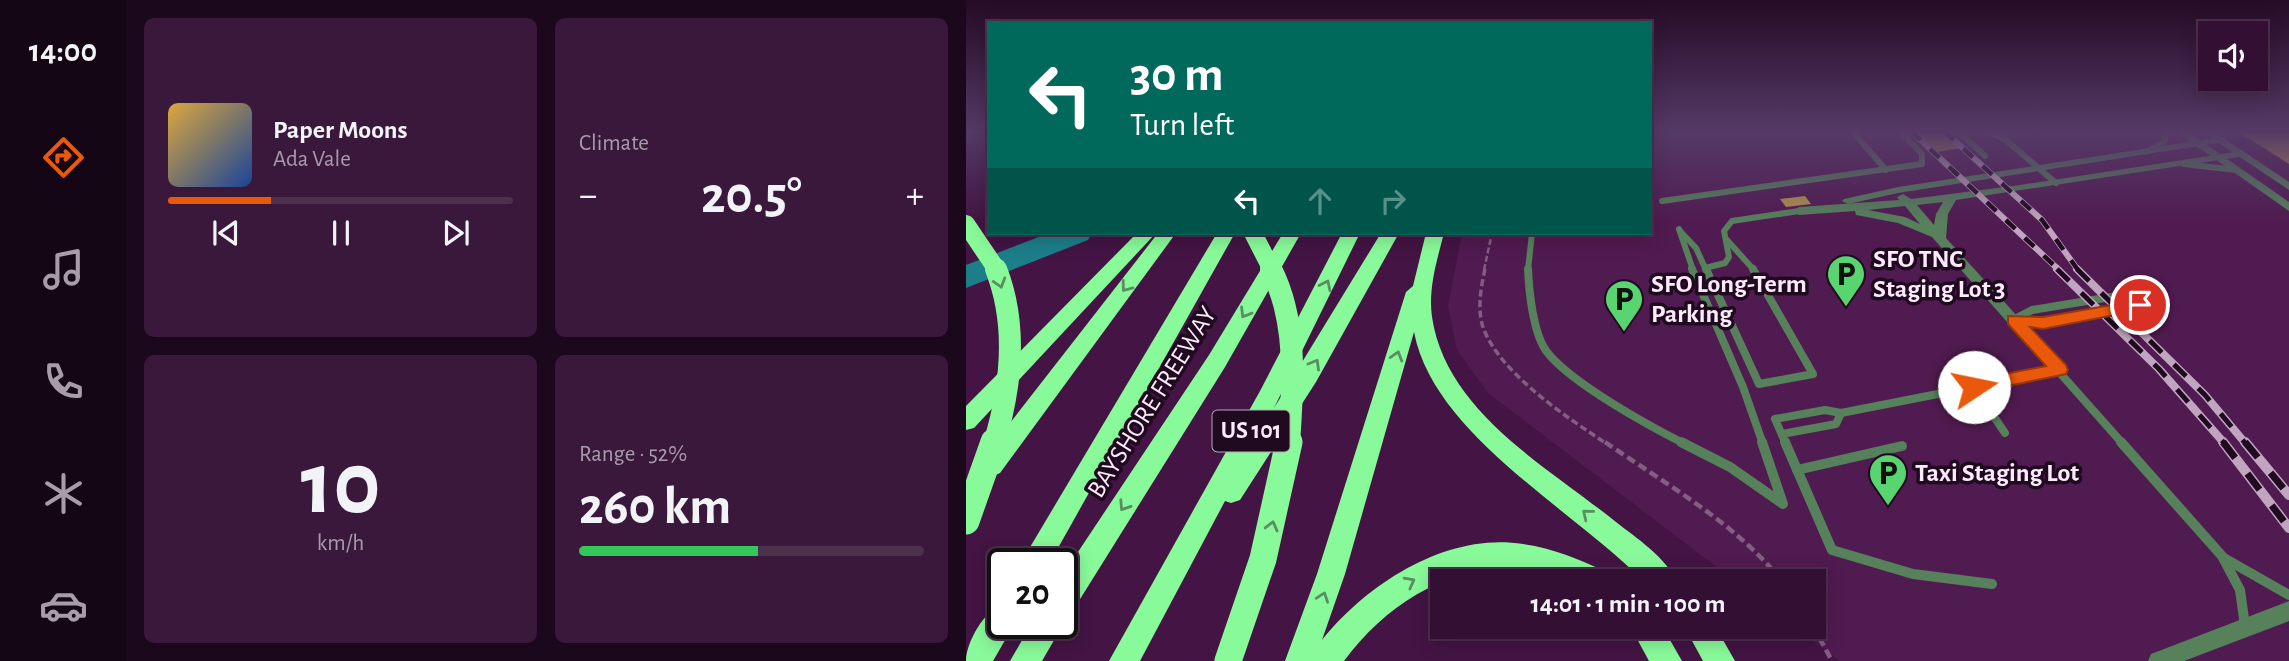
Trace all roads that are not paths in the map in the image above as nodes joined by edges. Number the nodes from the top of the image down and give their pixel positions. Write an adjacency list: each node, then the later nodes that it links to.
1 (1879, 162): 10 (lane)
2 (1923, 162): 10 (lane)
3 (2031, 162): 9 (lane)
4 (2082, 162): 9 (street)
5 (2190, 162): 8 (street)
6 (2224, 162): 11 (street)
7 (2252, 162): 13 (street)
8 (2174, 164): 11 (lane); 12 (street)
9 (2039, 169): 12 (lane); 14 (street)
10 (1886, 170): 16 (lane)
11 (2236, 170): 18 (street)
12 (2056, 183): 15 (street)
13 (2289, 187)
14 (1898, 190): 17 (street); 20 (street)
15 (1954, 196): 17 (street); 31 (street)
16 (1662, 201)
17 (1907, 202): 19 (street); 31 (street)
18 (2289, 207)
19 (1845, 209): 20 (street); 31 (street)
20 (1799, 211): 33 (lane)
21 (966, 225): 47 (highway, one-way to 47, bridge)
22 (1145, 235): 41 (highway)
23 (1165, 235): 46 (highway, one-way to 46)
24 (1254, 235): 67 (highway, one-way to 24, bridge)
25 (1291, 235): 54 (highway, BAYSHORE FREEWAY / US 101, one-way to 54)
26 (1350, 235): 58 (highway, US 101, one-way to 26)
27 (1389, 235): 58 (highway, one-way to 27)
28 (1433, 235): 68 (highway, one-way to 28)
29 (1434, 235): 52 (highway, one-way to 29)
30 (1532, 235): 34 (lane)
31 (1941, 236): 37 (street)
32 (1222, 240): 48 (highway)
33 (1727, 240): 34 (lane); 34 (lane)
34 (1705, 268)
35 (2129, 295): 37 (lane)
36 (2140, 305): 37 (lane)
37 (2014, 320): 38 (lane)
38 (2060, 370): 39 (lane); 49 (lane)
39 (1974, 387): 40 (lane); 42 (lane)
40 (1841, 413): 43 (lane); 43 (lane)
41 (966, 421)
42 (2005, 433)
43 (1782, 434): 45 (lane)
44 (1902, 446): 45 (lane)
45 (1797, 470): 55 (lane)
46 (966, 499)
47 (966, 521)
48 (1043, 548)
49 (2222, 556): 56 (lane); 59 (lane)
50 (1438, 569): 51 (highway, one-way to 51)
51 (1574, 569)
52 (1649, 569)
53 (1430, 572): 69 (highway, one-way to 53)
54 (1078, 577)
55 (1992, 584)
56 (2289, 595)
57 (2289, 611): 59 (street)
58 (1144, 626): 66 (highway, US 101)
59 (2245, 626): 72 (street)
60 (990, 639): 64 (highway)
61 (1039, 639): 65 (highway)
62 (1653, 639): 70 (highway)
63 (1706, 639): 71 (highway)
64 (976, 661)
65 (1025, 661)
66 (1125, 661)
67 (1228, 661)
68 (1300, 661)
69 (1325, 661)
70 (1667, 661)
71 (1720, 661)
72 (2158, 661)

